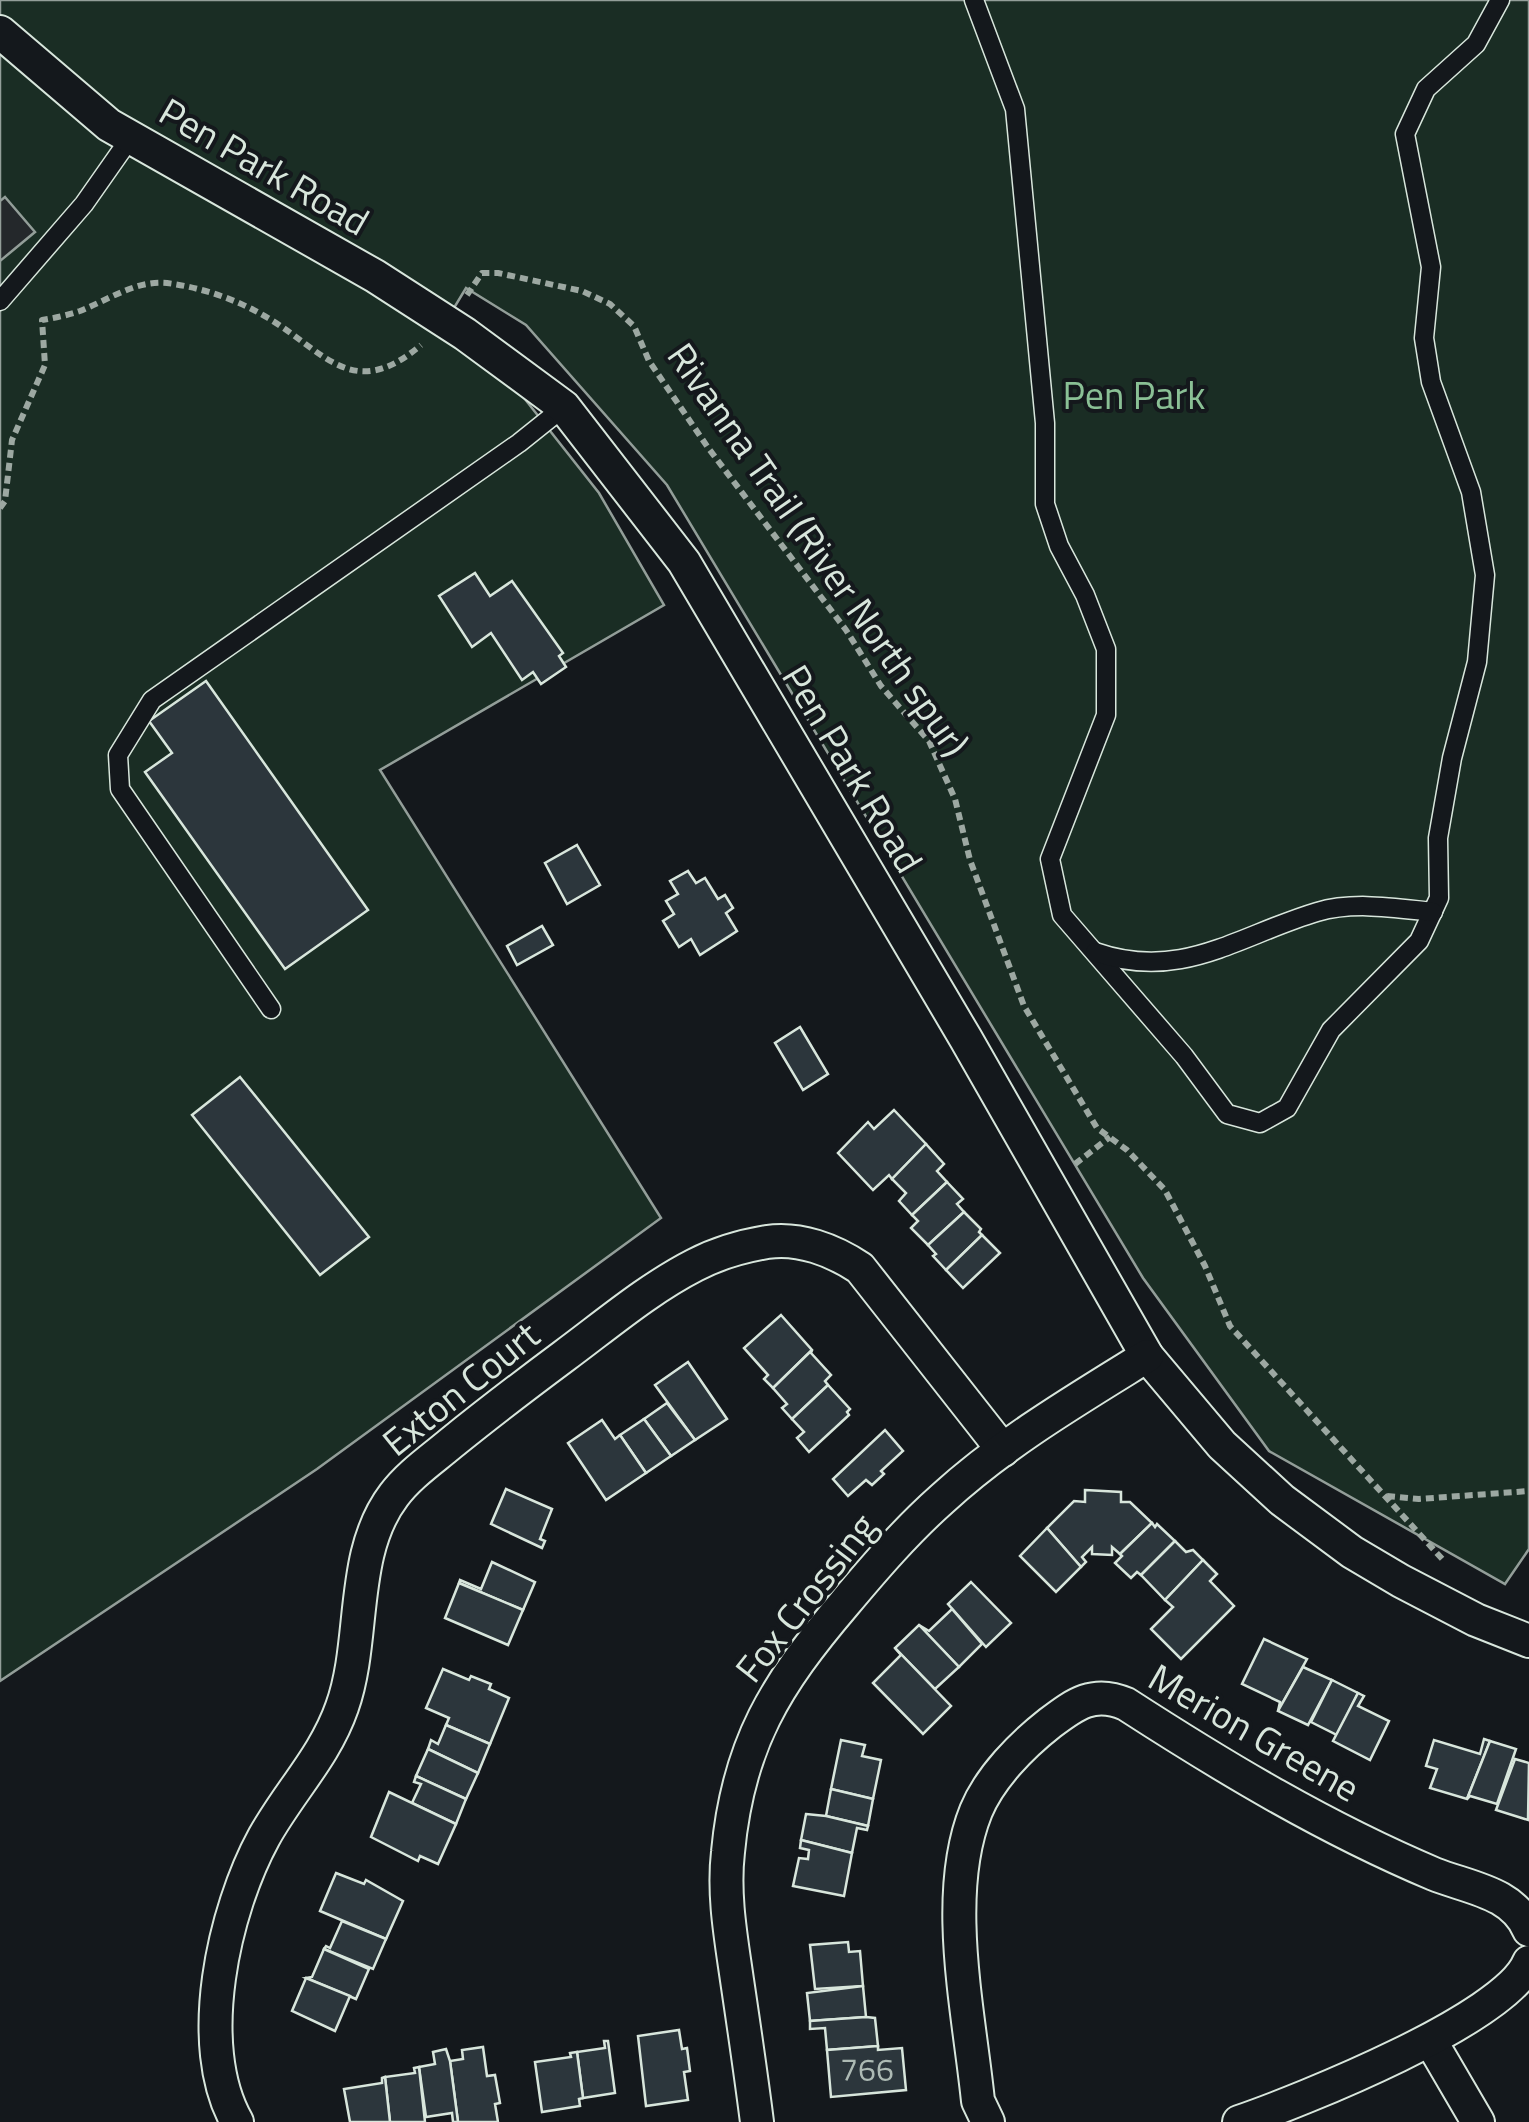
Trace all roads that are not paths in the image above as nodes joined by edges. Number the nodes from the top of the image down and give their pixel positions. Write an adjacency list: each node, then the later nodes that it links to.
1 (974, 0): 8 (lane)
2 (1500, 0): 7 (lane)
3 (0, 32): 4 (street, Pen Park Road)
4 (131, 138): 5 (lane); 6 (street, Pen Park Road)
5 (0, 301)
6 (564, 407): 9 (lane); 10 (street, Pen Park Road)
7 (1433, 912): 8 (lane); 8 (lane)
8 (1092, 951)
9 (272, 1010)
10 (1146, 1356): 11 (street, Fox Crossing); 12 (street, Pen Park Road)
11 (1003, 1450): 16 (street, Exton Court); 17 (street, Fox Crossing)
12 (1529, 1642)
13 (1529, 1930): 18 (street, Merion Greene)
14 (1529, 1962): 15 (street)
15 (1430, 2040): 19 (street); 20 (street)
16 (236, 2122)
17 (758, 2122)
18 (988, 2122)
19 (1239, 2122)
20 (1478, 2122)

